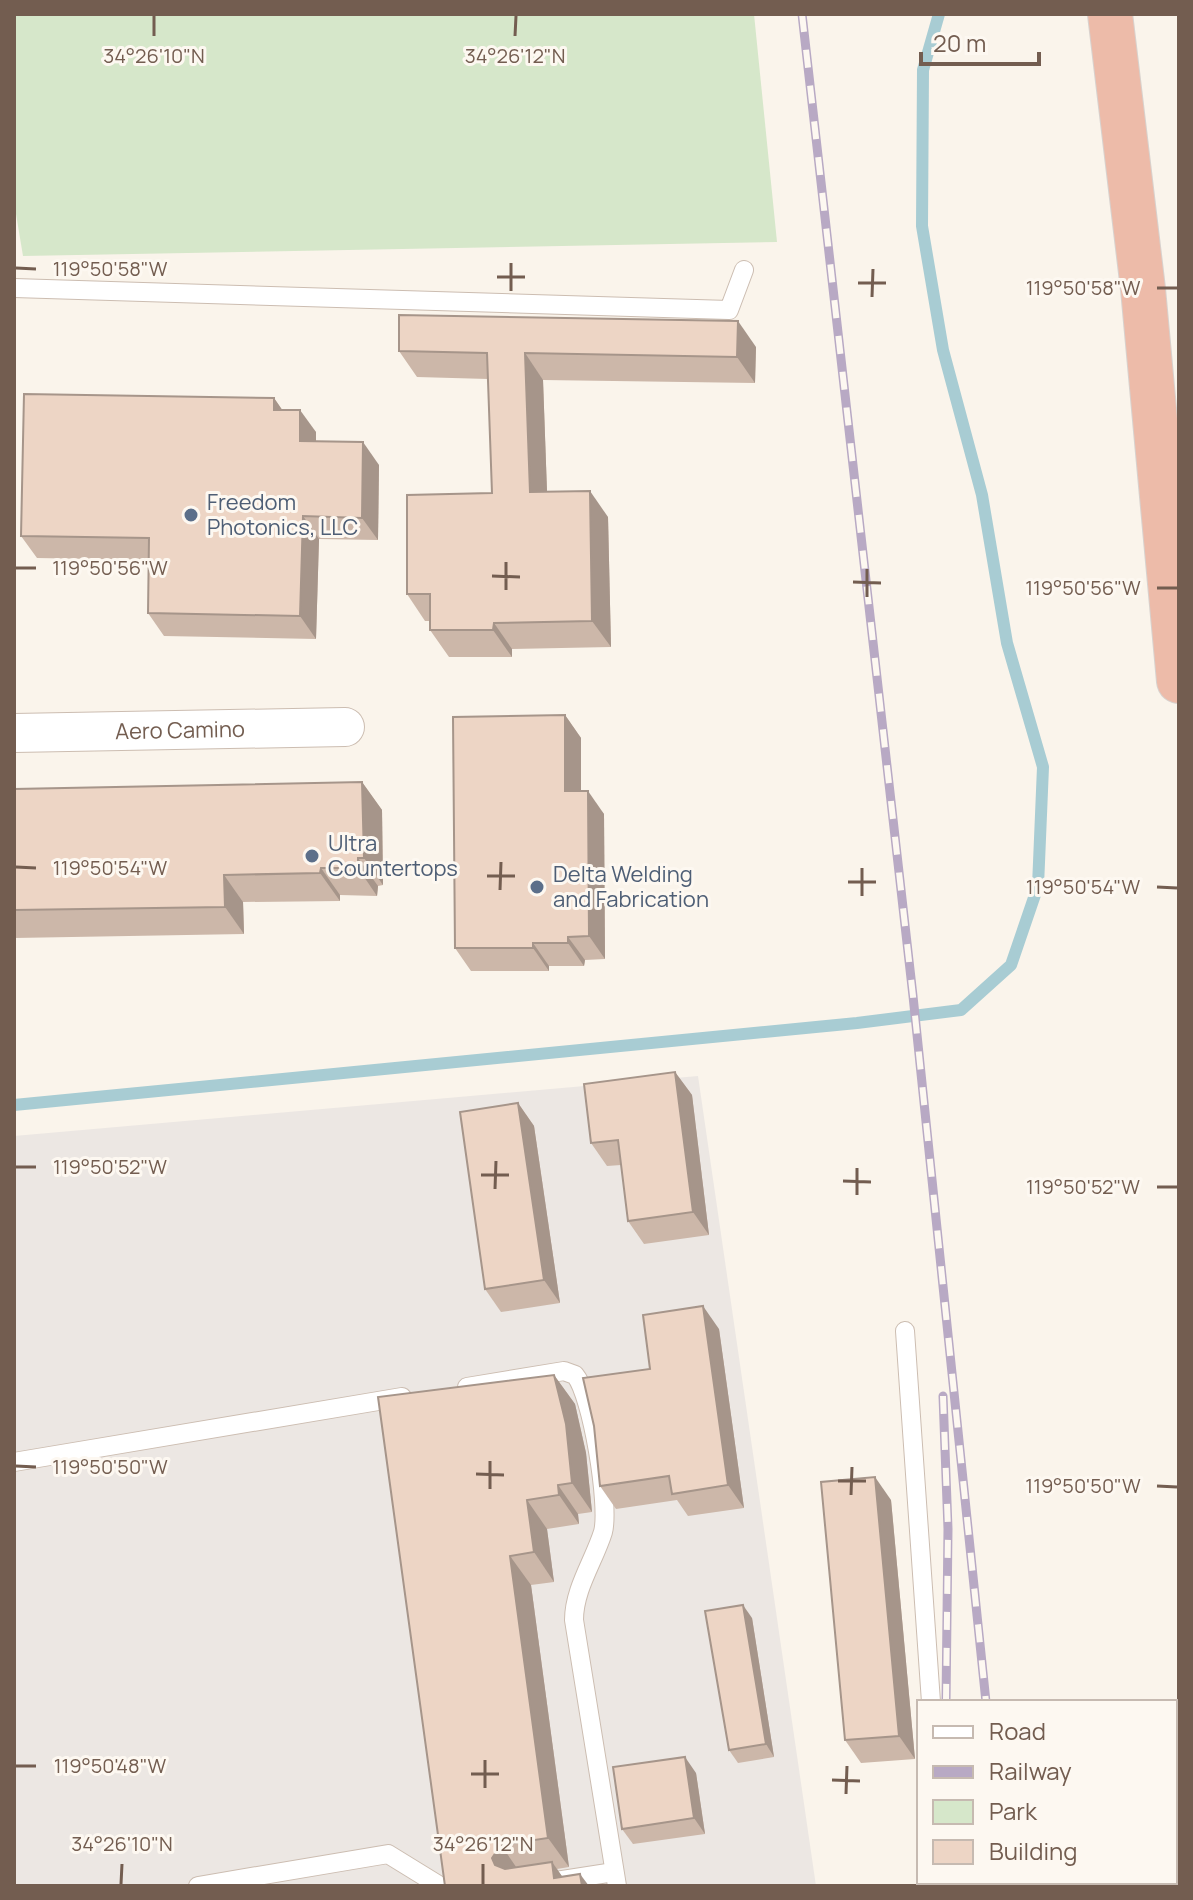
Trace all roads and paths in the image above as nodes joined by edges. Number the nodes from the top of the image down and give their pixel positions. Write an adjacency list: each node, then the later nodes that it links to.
1 (1110, 14): 4 (highway)
2 (744, 270): 3 (lane)
3 (14, 288)
4 (1179, 681)
5 (345, 727): 6 (street, Aero Camino)
6 (14, 733)
7 (905, 1331): 11 (lane)
8 (447, 1390): 12 (lane)
9 (417, 1395): 10 (lane)
10 (14, 1462)
11 (931, 1700)
12 (616, 1879): 15 (lane)
13 (198, 1886): 14 (lane)
14 (440, 1886)
15 (524, 1886)

